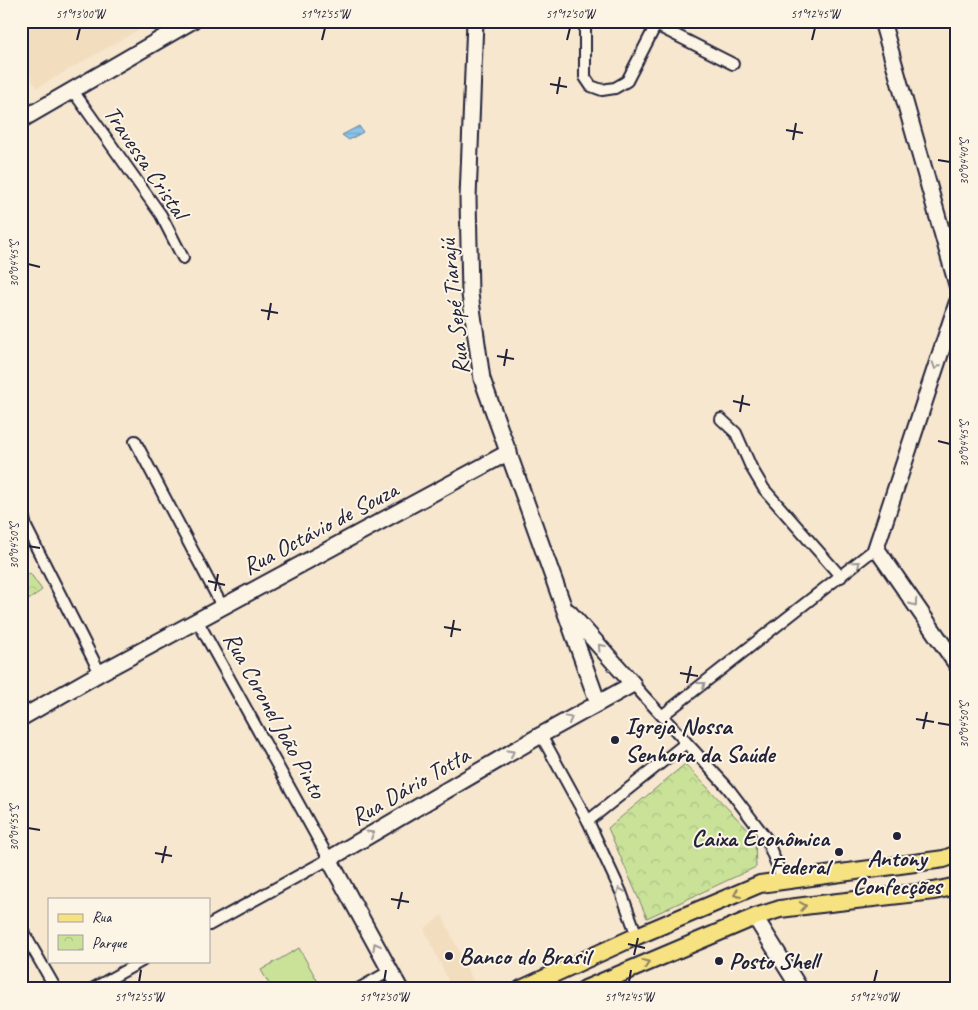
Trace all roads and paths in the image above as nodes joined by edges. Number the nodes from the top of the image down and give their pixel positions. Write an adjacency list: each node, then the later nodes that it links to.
1 (192, 21): 7 (street)
2 (475, 21): 14 (street, Rua Sepé Tiarajú)
3 (585, 21): 5 (street)
4 (882, 21): 10 (street)
5 (657, 23): 6 (street)
6 (734, 64)
7 (73, 91): 8 (street); 9 (street, Travessa Cristal)
8 (21, 120)
9 (183, 258)
10 (957, 284)
11 (957, 303): 16 (street, one-way to 16)
12 (721, 419): 17 (street)
13 (135, 441): 19 (street)
14 (509, 452): 18 (street, Rua Sepé Tiarajú); 19 (street, Rua Octávio de Souza)
15 (21, 505): 22 (street)
16 (876, 548): 17 (street, one-way to 16); 21 (street, one-way to 21)
17 (841, 577): 25 (street, one-way to 17)
18 (562, 605): 23 (street, Rua Sepé Tiarajú, one-way to 18); 24 (street, Rua Sepé Tiarajú)
19 (222, 606): 20 (street, Rua Octávio de Souza)
20 (197, 620): 22 (street, Rua Octávio de Souza); 31 (street, Rua Coronel João Pinto)
21 (957, 665)
22 (100, 673): 26 (street, Rua Octávio de Souza)
23 (633, 684): 24 (street, Rua Dário Totta); 25 (street, Rua Sepé Tiarajú)
24 (598, 703): 27 (street, Rua Dário Totta, one-way to 24)
25 (663, 715): 28 (street, Rua Sepé Tiarajú)
26 (21, 718)
27 (541, 735): 29 (street); 31 (street, Rua Dário Totta, one-way to 27)
28 (686, 743): 29 (street); 32 (street, Rua Sepé Tiarajú)
29 (588, 821): 37 (street, one-way to 29)
30 (957, 854): 32 (main road)
31 (329, 859): 35 (street, Rua Dário Totta); 39 (street, Rua Coronel João Pinto, one-way to 31)
32 (784, 880): 37 (main road, one-way to 37)
33 (957, 886): 34 (main road, one-way to 33)
34 (756, 917): 45 (main road, one-way to 34); 46 (street)
35 (210, 924)
36 (21, 928): 40 (street)
37 (637, 936): 44 (main road)
38 (140, 962): 41 (street)
39 (390, 971): 42 (street); 43 (street, Rua Coronel João Pinto)
40 (56, 989)
41 (92, 989)
42 (358, 989)
43 (400, 989)
44 (521, 989)
45 (585, 989)
46 (800, 989)

